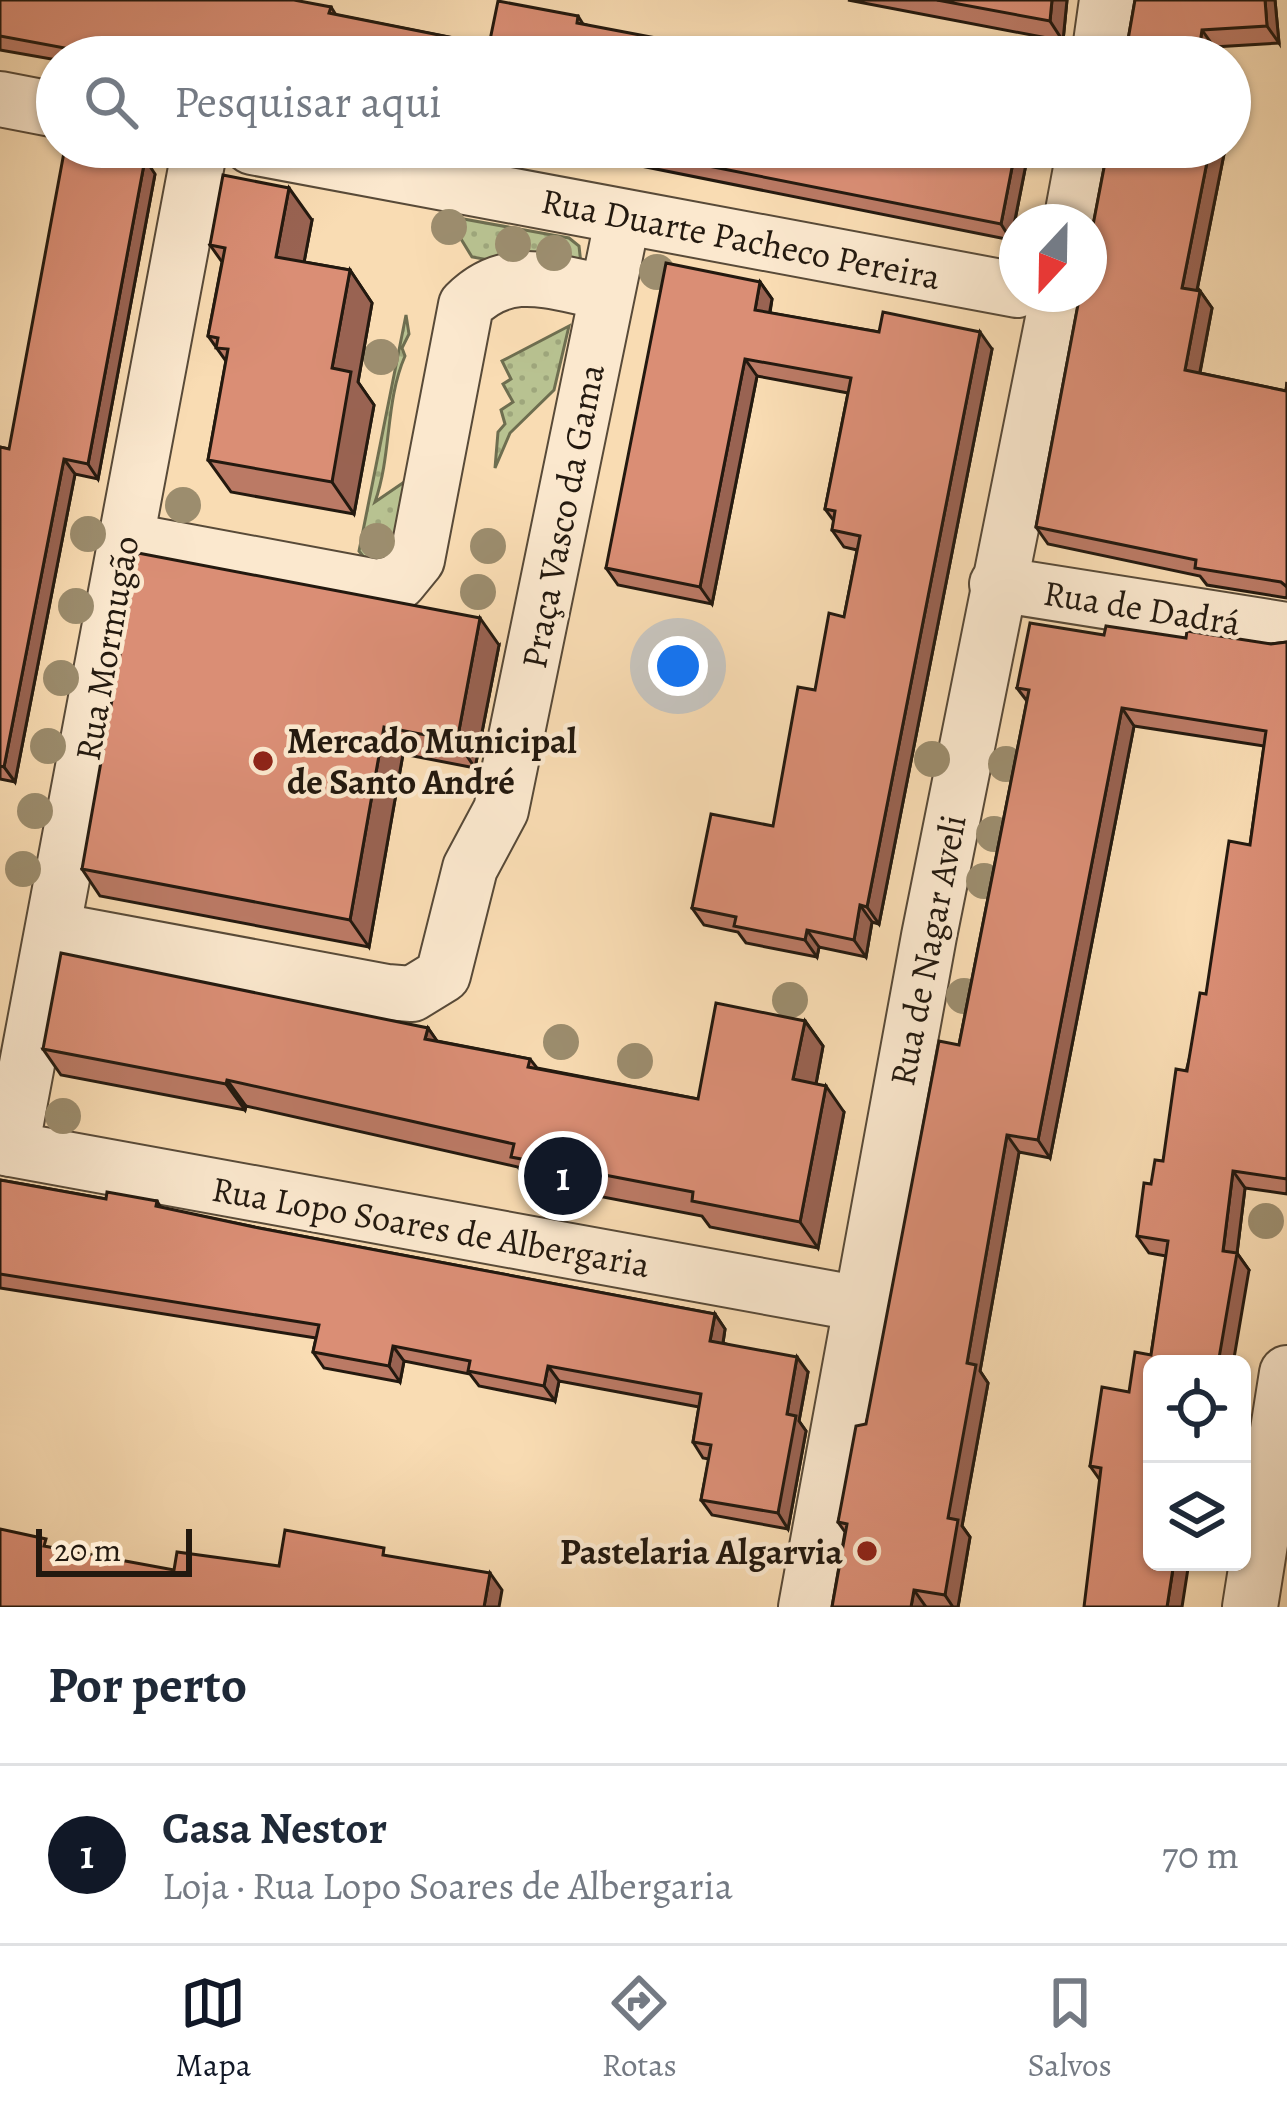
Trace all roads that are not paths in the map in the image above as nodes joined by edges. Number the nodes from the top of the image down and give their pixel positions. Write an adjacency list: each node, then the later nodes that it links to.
1 (1107, 0): 2 (street)
2 (1103, 36)
3 (0, 99): 4 (street)
4 (36, 106)
5 (196, 168): 13 (street, Rua Mormugão)
6 (363, 168): 9 (street, Rua Duarte Pacheco Pereira)
7 (1081, 168): 8 (street)
8 (1074, 204)
9 (623, 217): 10 (street, Rua Duarte Pacheco Pereira); 11 (street, Praça Vasco da Gama)
10 (999, 286)
11 (606, 292): 13 (street); 16 (street, Praça Vasco da Gama)
12 (1040, 312): 14 (street, Rua de Nagar Aveli)
13 (125, 540): 16 (street, Rua Mormugão)
14 (997, 584): 15 (street, Rua de Dadrá); 18 (street, Rua de Nagar Aveli)
15 (1287, 630)
16 (54, 930): 17 (street, Rua Mormugão)
17 (6, 1148): 18 (street, Rua Lopo Soares de Albergaria)
18 (862, 1304): 20 (street, Rua de Nagar Aveli)
19 (1287, 1372): 21 (street)
20 (806, 1607)
21 (1250, 1607)

